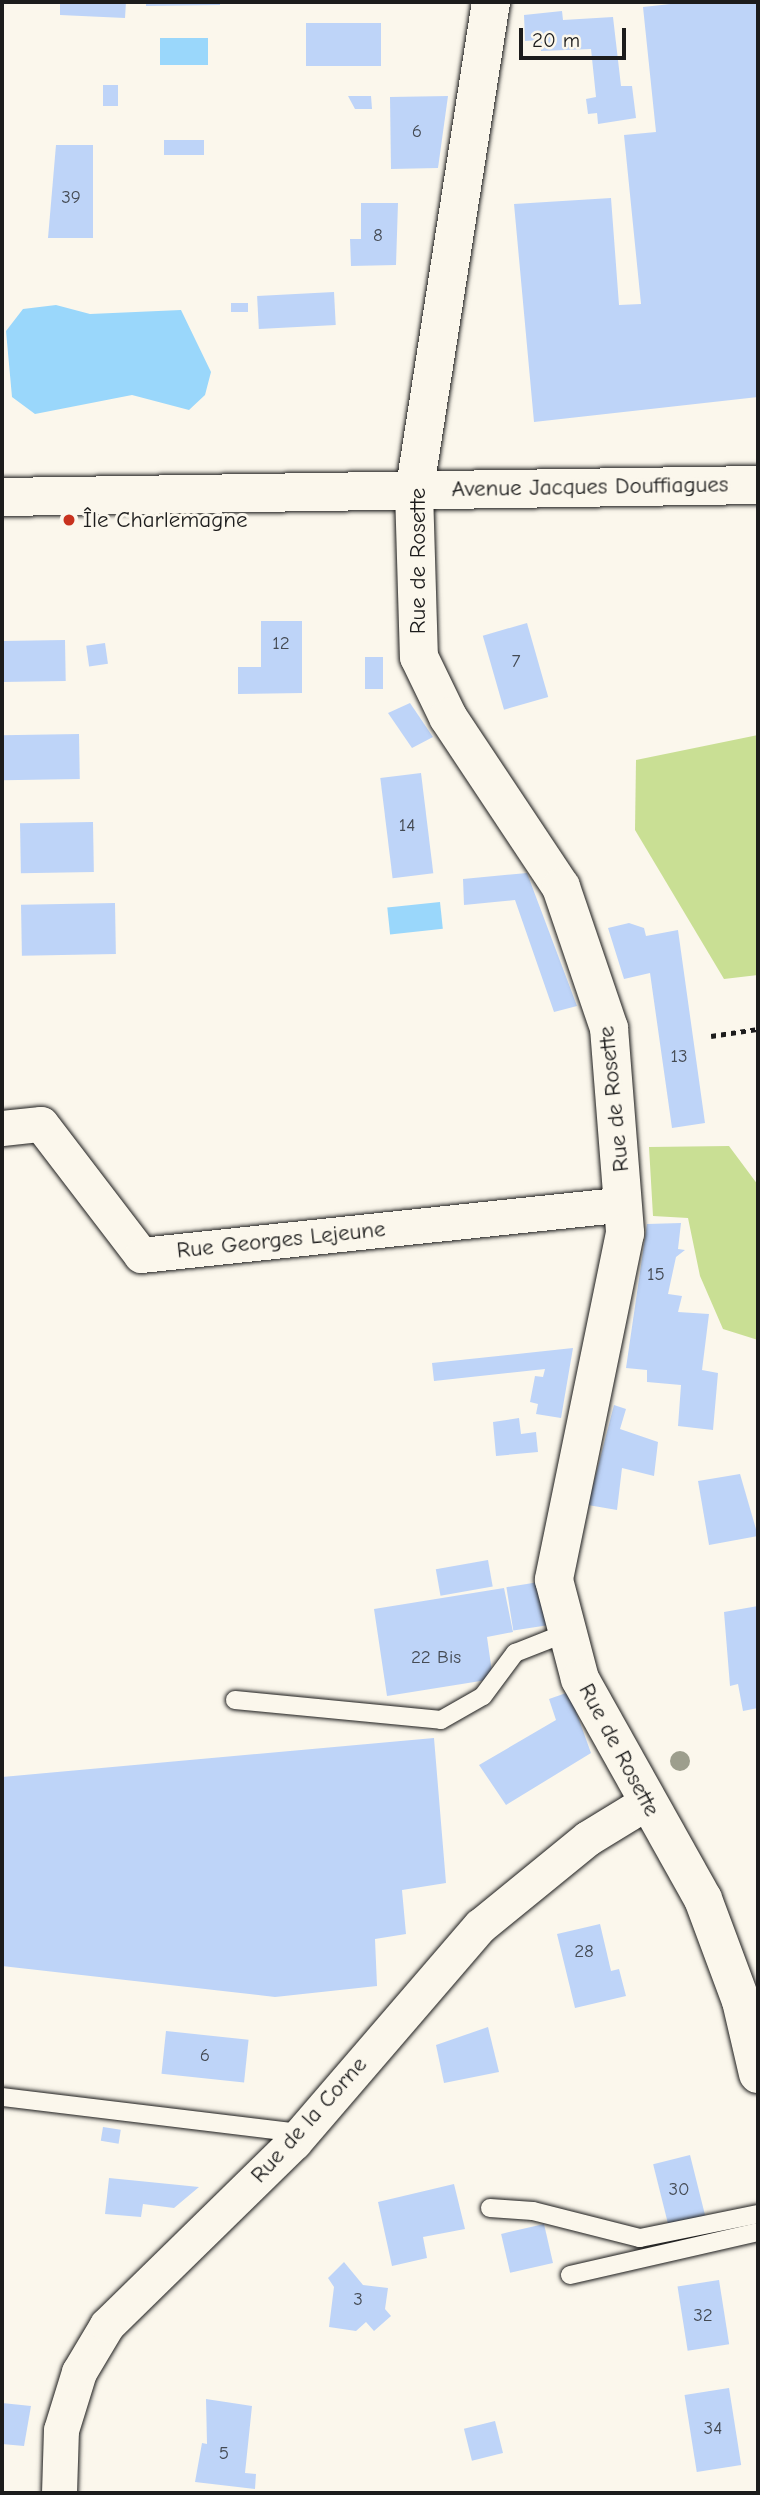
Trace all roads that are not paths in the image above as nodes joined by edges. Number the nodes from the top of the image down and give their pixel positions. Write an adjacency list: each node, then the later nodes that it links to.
1 (491, 2): 3 (street, Rue de Rosette)
2 (758, 485): 3 (street, Avenue Jacques Douffiagues)
3 (414, 491): 4 (street, Avenue Jacques Douffiagues); 6 (street, Rue de Rosette)
4 (2, 497)
5 (2, 1128): 6 (street, Rue Georges Lejeune)
6 (624, 1204): 7 (street, Rue de Rosette)
7 (568, 1632): 8 (lane); 9 (street, Rue de Rosette)
8 (235, 1700)
9 (647, 1801): 10 (street, Rue de Rosette); 12 (street, Rue de la Corne)
10 (758, 2074)
11 (2, 2097): 12 (lane)
12 (301, 2133): 17 (street, Rue de la Corne)
13 (490, 2208): 14 (lane)
14 (758, 2214)
15 (758, 2232): 16 (lane)
16 (570, 2275)
17 (59, 2493)

